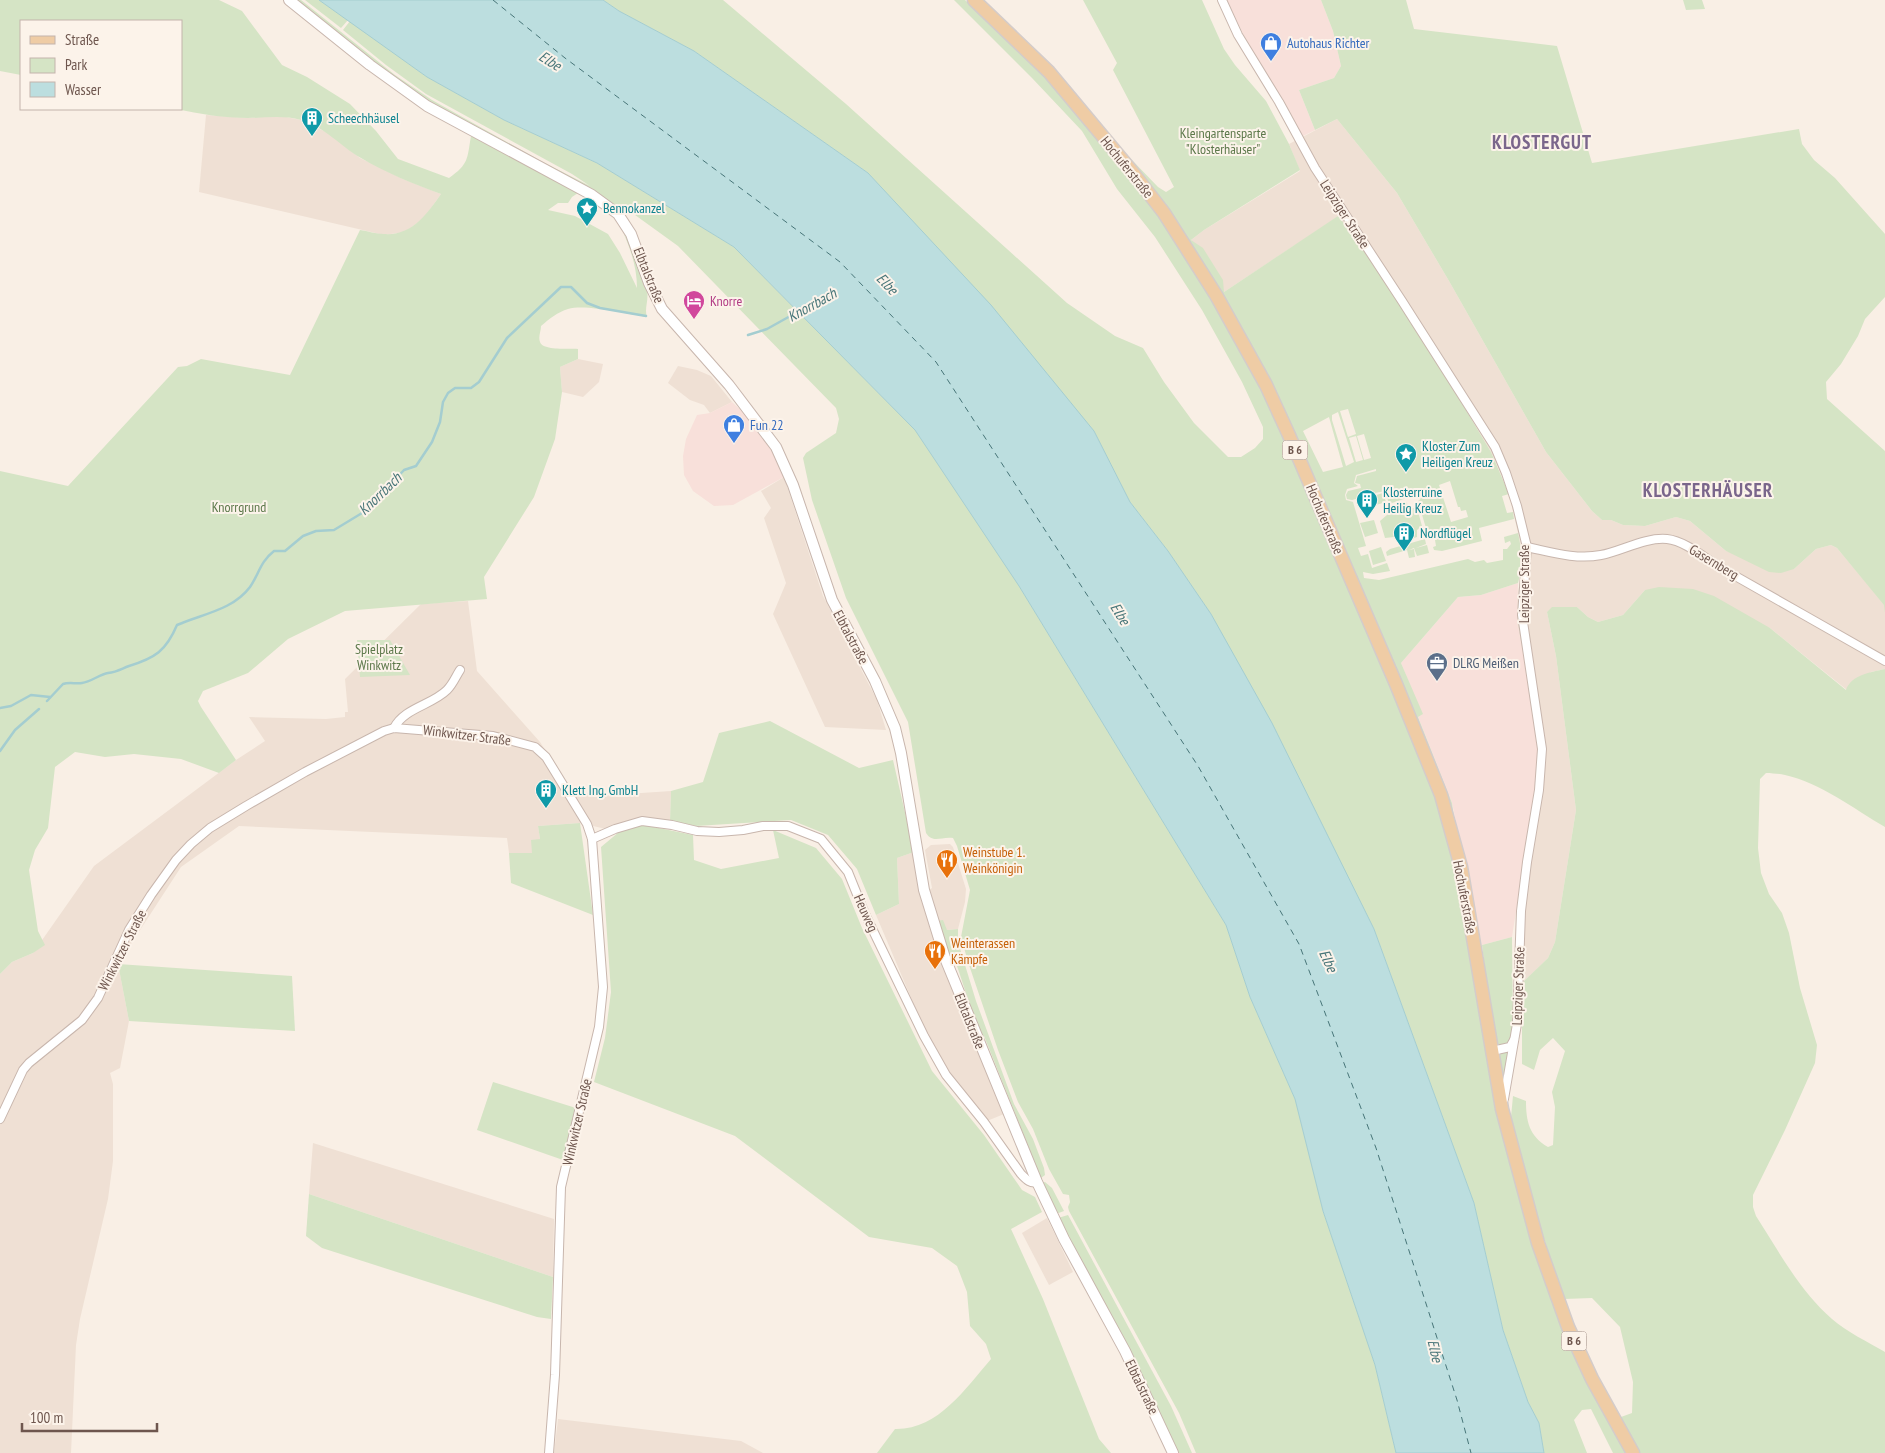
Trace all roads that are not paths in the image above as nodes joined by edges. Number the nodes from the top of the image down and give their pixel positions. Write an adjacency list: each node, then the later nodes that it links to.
1 (289, 0): 13 (street, Elbtalstraße)
2 (974, 0): 10 (main road, Hochuferstraße / B 6)
3 (1222, 0): 4 (street, Leipziger Straße)
4 (1526, 547): 5 (street, Gasernberg); 9 (street, Leipziger Straße)
5 (1885, 661)
6 (460, 670): 7 (street)
7 (394, 728): 8 (street, Winkwitzer Straße); 12 (street, Winkwitzer Straße)
8 (592, 839): 13 (street, Heuweg); 14 (street, Winkwitzer Straße)
9 (1516, 1038): 10 (street, Leipziger Straße); 11 (street, Leipziger Straße)
10 (1492, 1051): 11 (main road, B 6)
11 (1502, 1109): 16 (main road, B 6)
12 (0, 1119)
13 (1037, 1182): 15 (street, Elbtalstraße)
14 (549, 1453)
15 (1173, 1453)
16 (1633, 1453)

